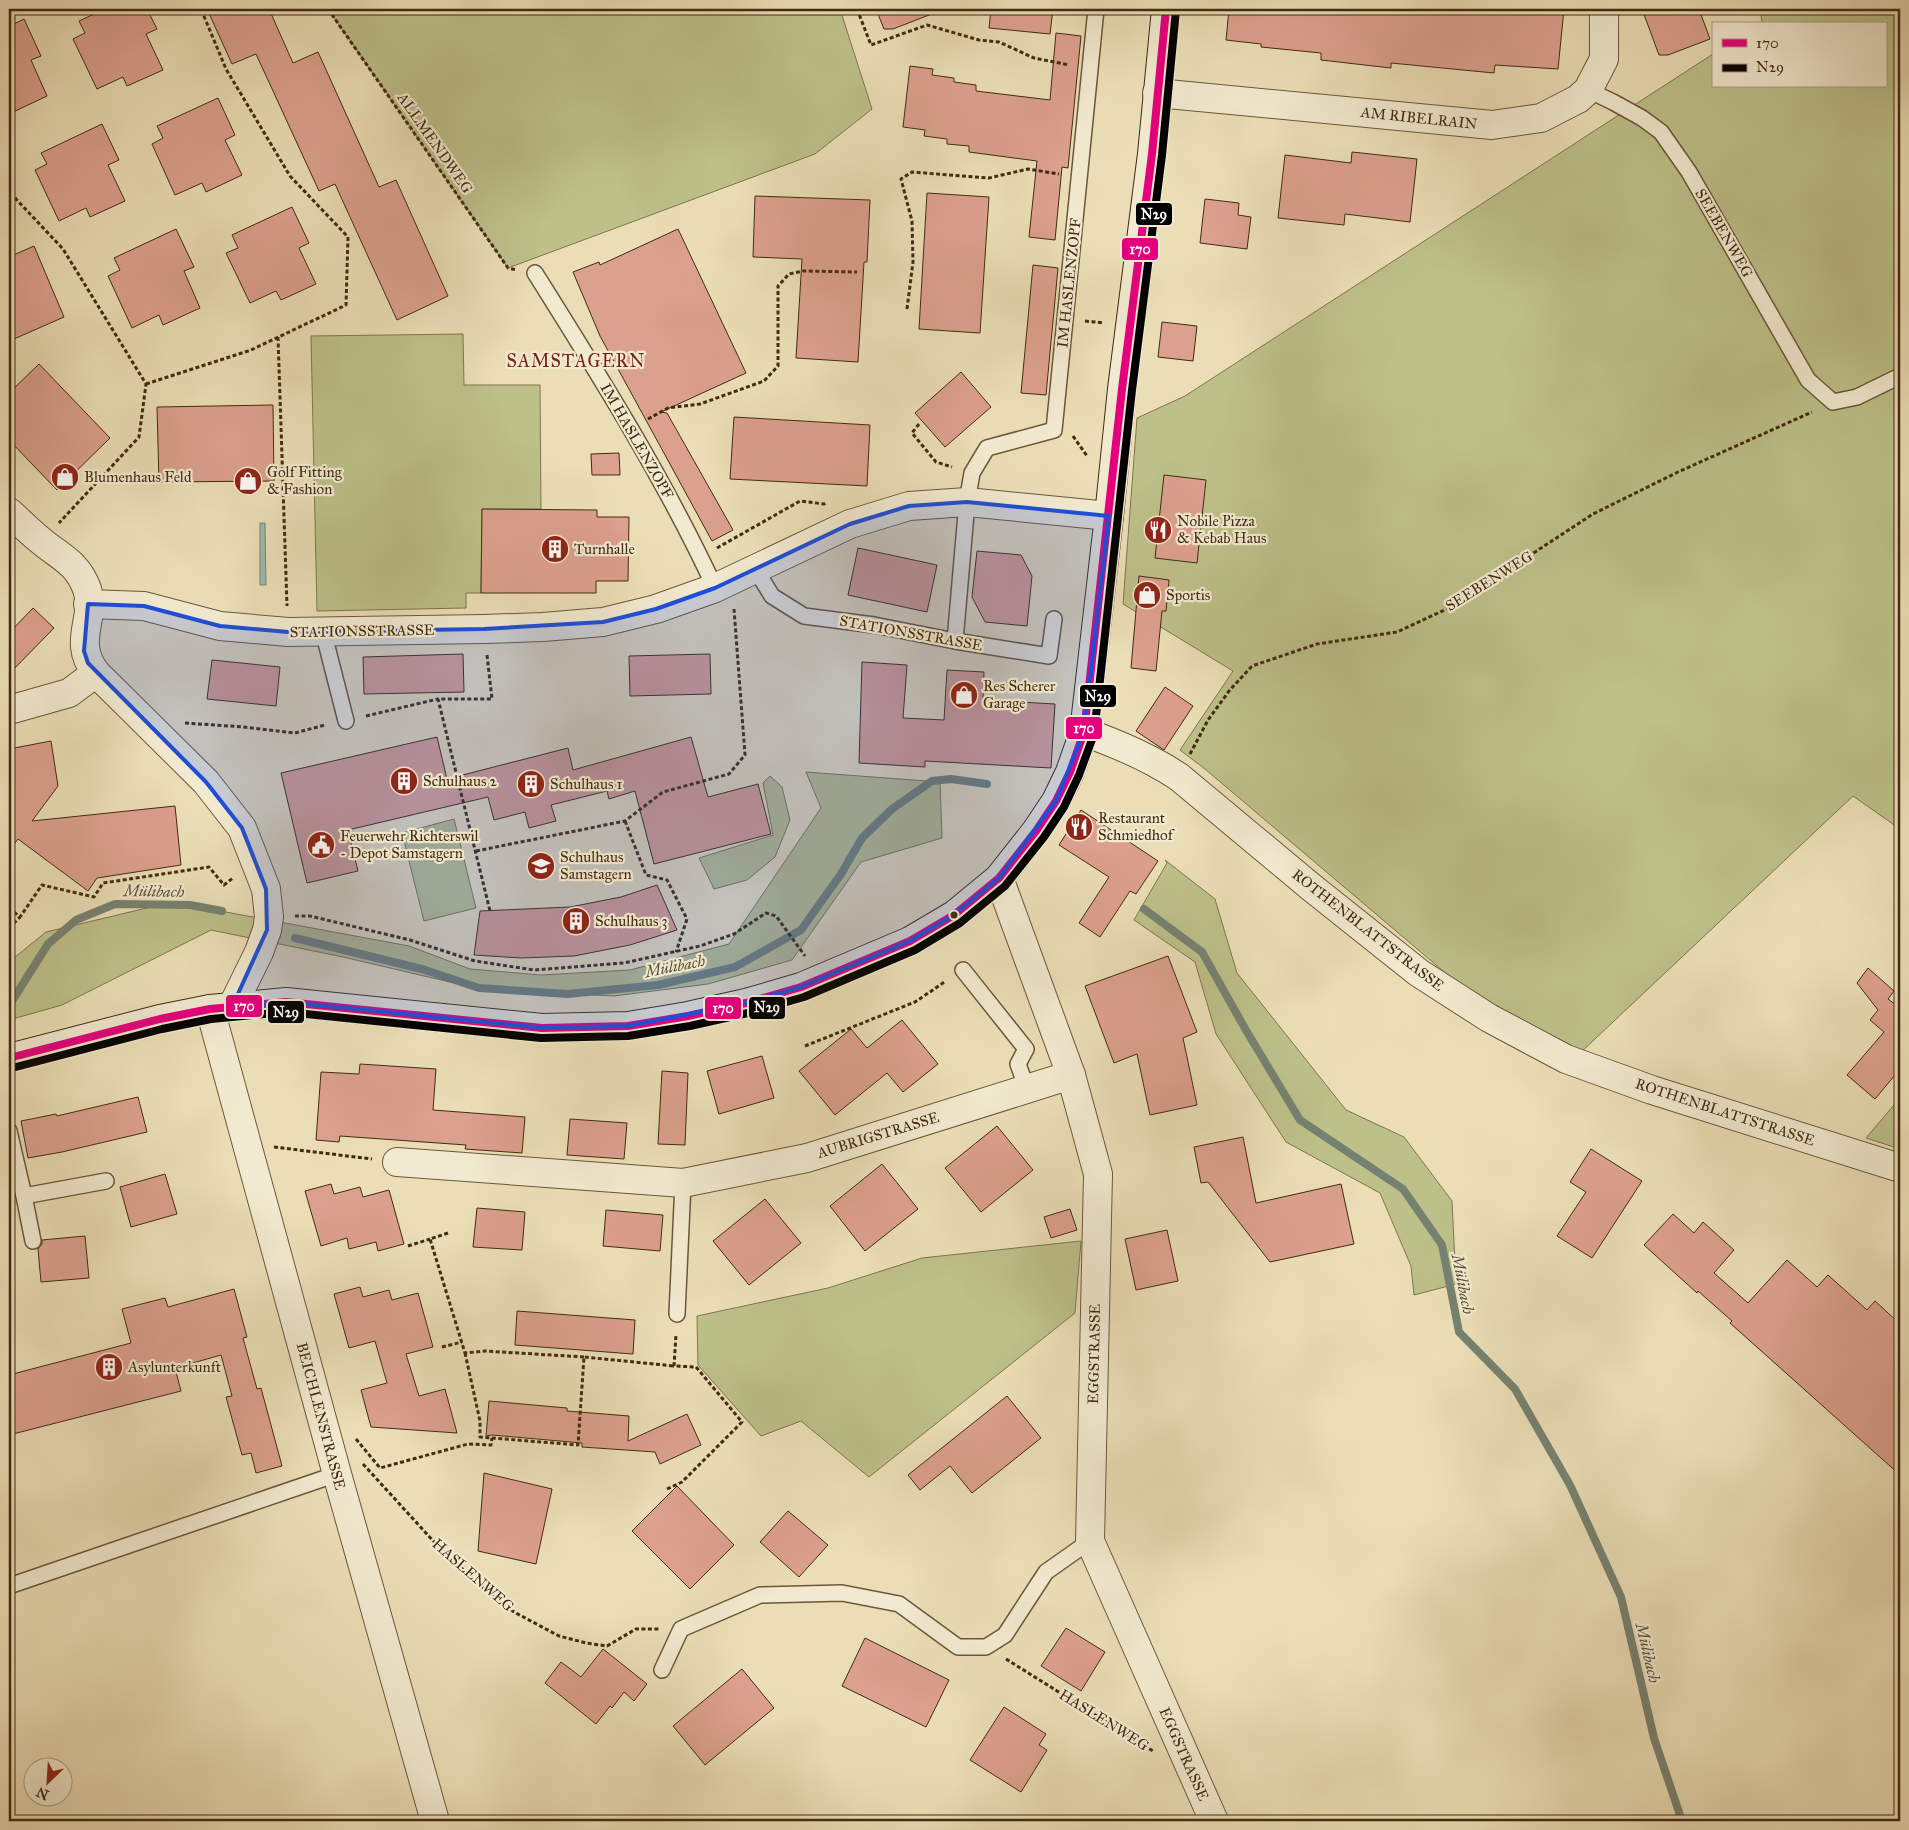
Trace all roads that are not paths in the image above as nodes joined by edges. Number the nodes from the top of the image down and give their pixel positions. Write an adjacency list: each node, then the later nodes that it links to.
1 (1096, 9): 8 (lane, IM HASLENZOPF)
2 (1166, 9): 5 (street)
3 (1604, 9): 4 (street, AM RIBELRAIN)
4 (1588, 90): 5 (street, AM RIBELRAIN); 7 (lane, SEEBENWEG)
5 (1157, 93): 10 (street)
6 (535, 273): 11 (lane, IM HASLENZOPF)
7 (1900, 376)
8 (967, 502): 10 (street, STATIONSSTRASSE); 11 (street, STATIONSSTRASSE); 15 (lane, IM HASLENZOPF)
9 (9, 512): 12 (street)
10 (1109, 516): 19 (street)
11 (735, 579): 14 (street, STATIONSSTRASSE); 15 (lane, STATIONSSTRASSE)
12 (88, 604): 14 (street, STATIONSSTRASSE); 16 (street)
13 (1054, 619): 15 (lane, STATIONSSTRASSE)
14 (323, 632): 18 (lane)
15 (955, 641)
16 (96, 673): 17 (street); 22 (street)
17 (9, 710)
18 (346, 721)
19 (1084, 732): 20 (street); 28 (street, ROTHENBLATTSTRASSE)
20 (999, 878): 22 (street); 24 (street, EGGSTRASSE)
21 (963, 970): 25 (lane)
22 (221, 1008): 23 (street); 34 (street, BEICHLENSTRASSE)
23 (9, 1058)
24 (1071, 1075): 25 (street, AUBRIGSTRASSE); 35 (street, EGGSTRASSE)
25 (1027, 1089): 30 (street, AUBRIGSTRASSE)
26 (9, 1131): 31 (lane)
27 (398, 1162): 30 (street, AUBRIGSTRASSE)
28 (1900, 1168)
29 (106, 1181): 31 (lane)
30 (683, 1183): 33 (lane)
31 (24, 1196): 32 (lane)
32 (33, 1241)
33 (677, 1314)
34 (348, 1467): 36 (lane); 38 (street, BEICHLENSTRASSE)
35 (1090, 1541): 37 (lane); 39 (street, EGGSTRASSE)
36 (9, 1586)
37 (662, 1670)
38 (435, 1821)
39 (1214, 1821)

